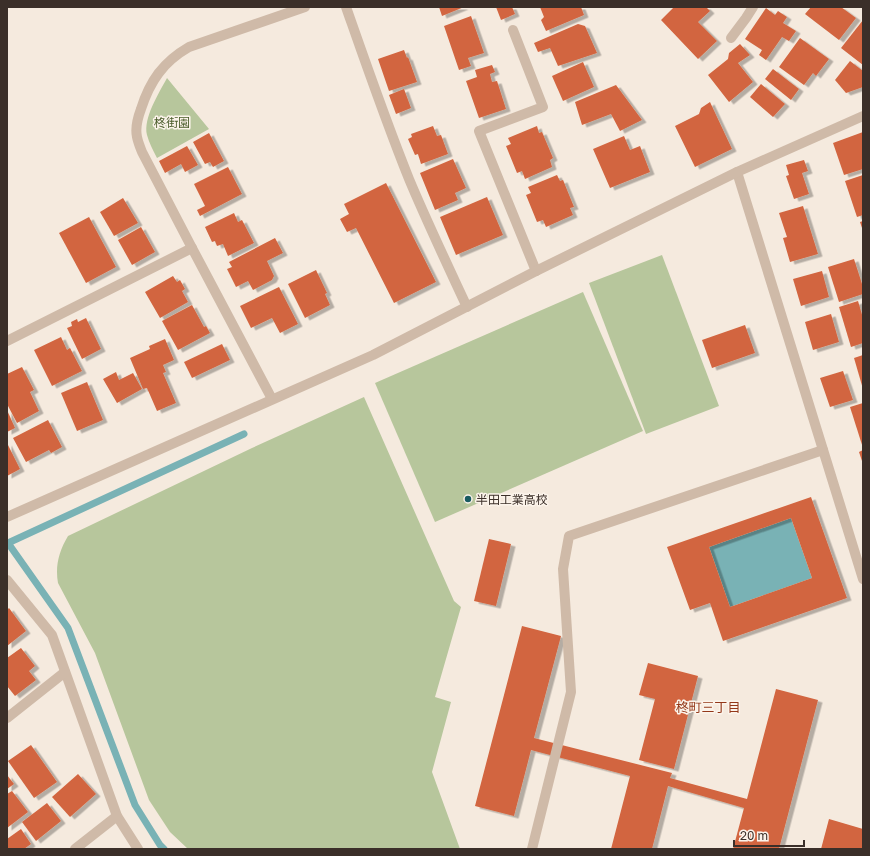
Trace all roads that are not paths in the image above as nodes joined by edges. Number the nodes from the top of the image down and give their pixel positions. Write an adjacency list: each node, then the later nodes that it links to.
1 (305, 7): 8 (street)
2 (346, 7): 10 (street)
3 (753, 7): 5 (street)
4 (513, 30): 9 (street)
5 (731, 38)
6 (863, 116): 7 (street)
7 (737, 172): 9 (street); 13 (street)
8 (192, 248): 11 (street); 12 (street)
9 (536, 272): 10 (street)
10 (467, 307): 12 (street)
11 (7, 341)
12 (272, 399): 14 (street)
13 (823, 450): 15 (street); 22 (street)
14 (7, 517)
15 (863, 577)
16 (7, 580): 17 (street)
17 (65, 672): 18 (street); 19 (street)
18 (7, 718)
19 (117, 816): 20 (street); 21 (street)
20 (75, 849)
21 (138, 849)
22 (532, 849)

